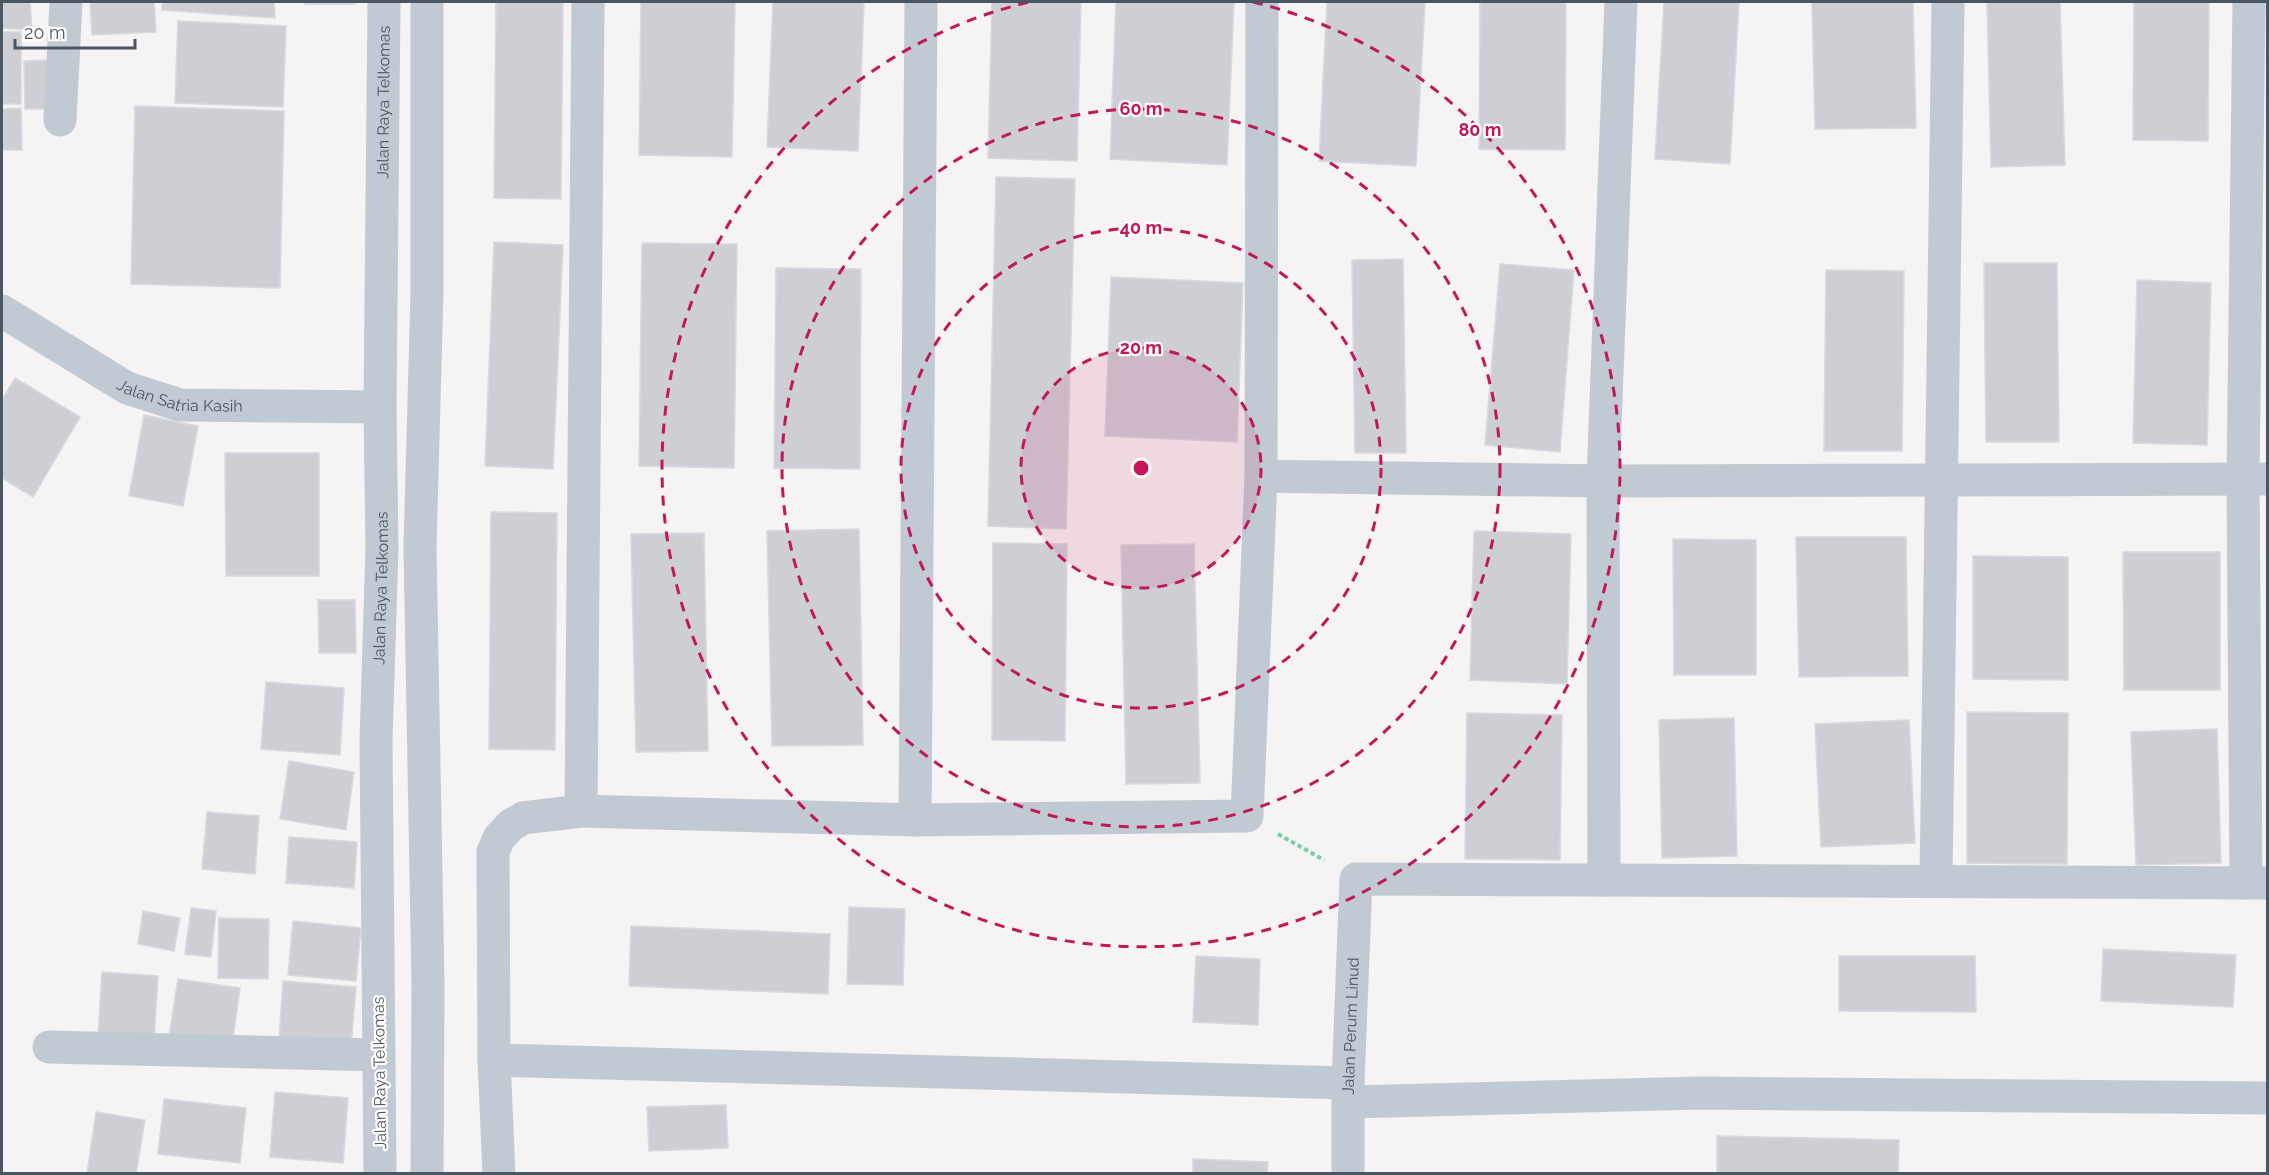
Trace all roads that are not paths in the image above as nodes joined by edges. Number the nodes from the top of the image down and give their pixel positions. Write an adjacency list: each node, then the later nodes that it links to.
1 (66, 2): 12 (street)
2 (384, 2): 10 (street, Jalan Raya Telkomas)
3 (427, 2): 11 (street)
4 (588, 2): 21 (street)
5 (921, 2): 22 (street)
6 (1262, 2): 15 (street)
7 (1621, 2): 18 (street)
8 (1948, 2): 16 (street)
9 (2248, 2): 17 (street)
10 (385, 45): 11 (street); 14 (street, Jalan Raya Telkomas)
11 (427, 46): 19 (street)
12 (60, 120)
13 (2, 310): 14 (street, Jalan Satria Kasih)
14 (380, 407): 20 (street, Jalan Raya Telkomas)
15 (1261, 476): 18 (street); 22 (street)
16 (1940, 479): 17 (street); 18 (street); 24 (street)
17 (2255, 479): 25 (street)
18 (1603, 481): 23 (street)
19 (420, 547): 20 (street); 32 (street)
20 (382, 548): 27 (street, Jalan Raya Telkomas)
21 (581, 811): 22 (street); 28 (street)
22 (915, 820)
23 (1604, 880): 24 (street); 29 (street, Jalan Perum Linud)
24 (1936, 880): 25 (street)
25 (2257, 883)
26 (49, 1047): 27 (street)
27 (379, 1055): 31 (street, Jalan Raya Telkomas)
28 (494, 1060): 29 (street); 33 (street)
29 (1348, 1093): 30 (street); 34 (street, Jalan Perum Linud)
30 (2268, 1098)
31 (380, 1173)
32 (427, 1173)
33 (499, 1173)
34 (1348, 1173)

